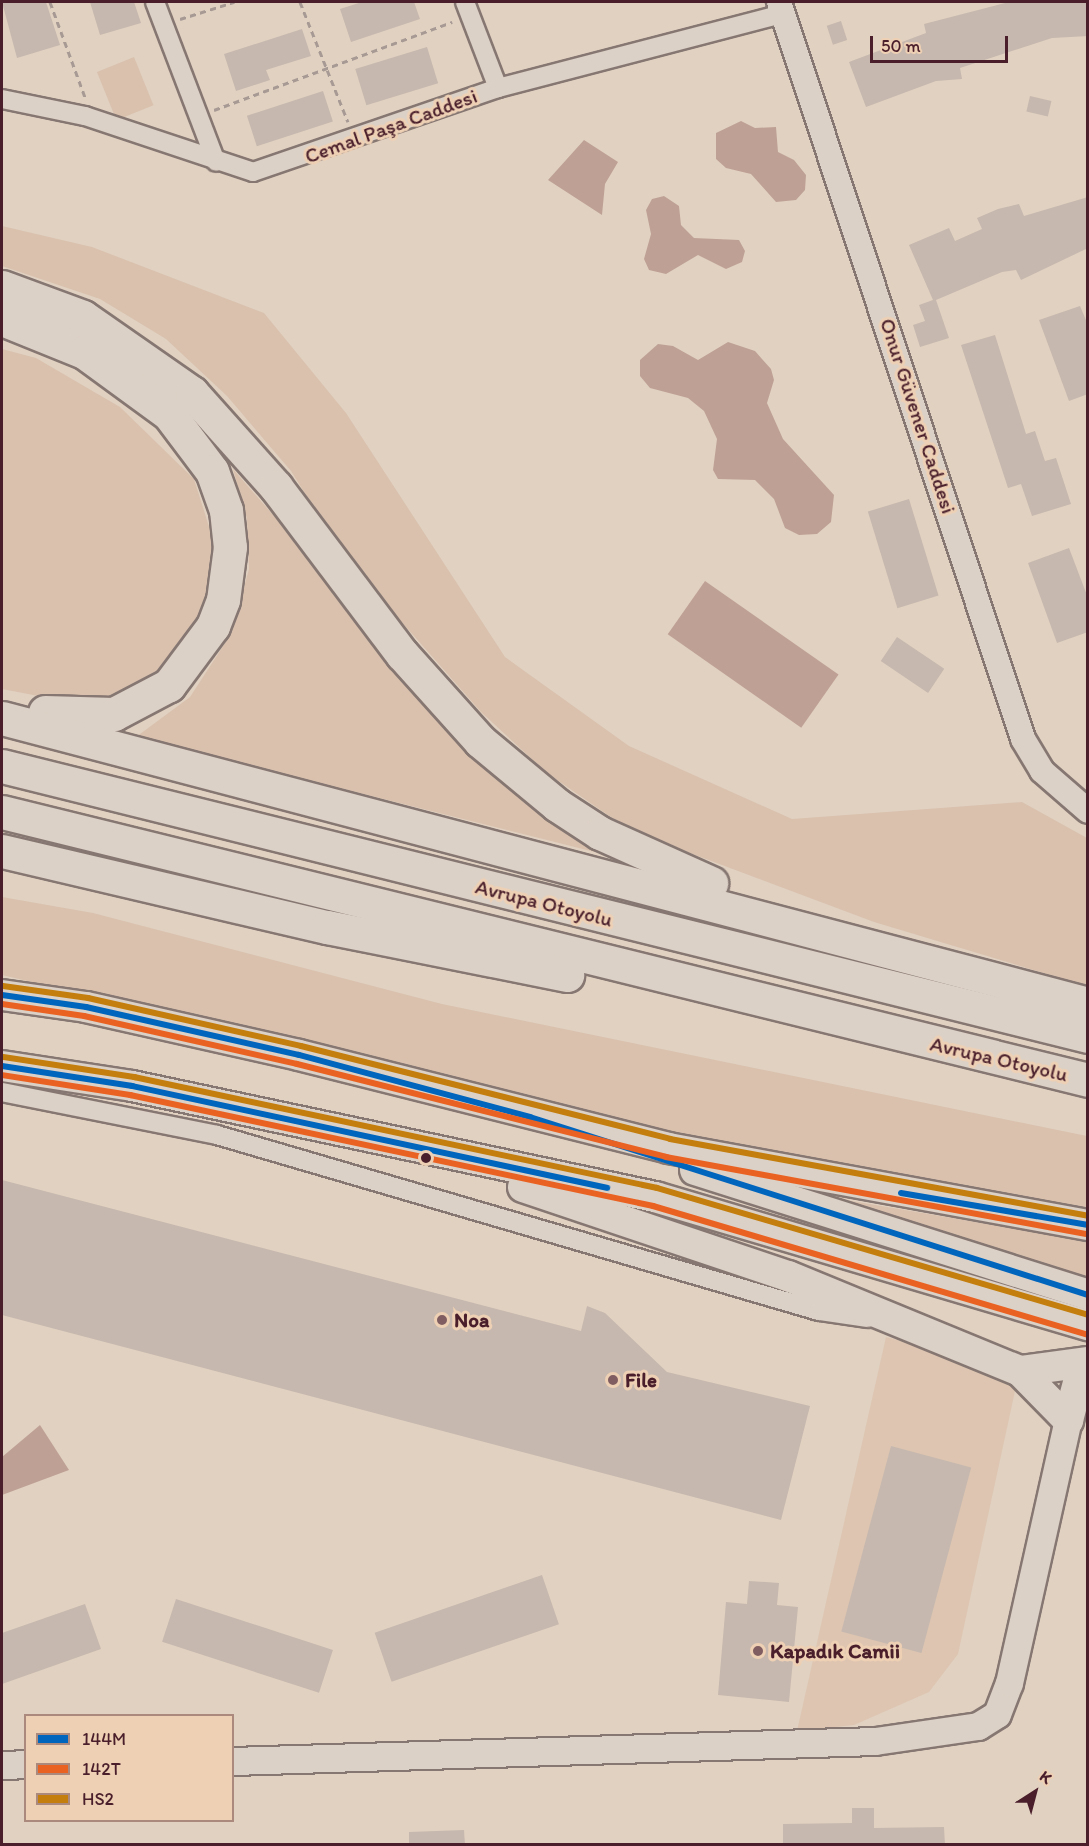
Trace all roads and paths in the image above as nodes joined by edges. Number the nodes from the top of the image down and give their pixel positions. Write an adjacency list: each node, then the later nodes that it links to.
1 (50, 2): 12 (path)
2 (155, 2): 7 (street)
3 (234, 2): 7 (path)
4 (300, 2): 8 (path)
5 (467, 8): 8 (path); 9 (street)
6 (781, 8): 9 (street, Cemal Paşa Caddesi); 20 (street, Onur Güvener Caddesi)
7 (164, 24): 11 (street)
8 (326, 68): 11 (path); 13 (path)
9 (498, 88): 13 (street, Cemal Paşa Caddesi)
10 (2, 99): 12 (street, Cemal Paşa Caddesi)
11 (198, 116): 14 (street)
12 (92, 119): 14 (street, Cemal Paşa Caddesi)
13 (355, 140): 14 (street, Cemal Paşa Caddesi)
14 (216, 162)
15 (2, 287): 25 (highway)
16 (2, 319): 17 (highway)
17 (2, 702)
18 (2, 718): 25 (highway)
19 (2, 766): 29 (highway, Avrupa Otoyolu)
20 (1088, 811)
21 (2, 812): 26 (highway, Avrupa Otoyolu)
22 (2, 851): 24 (highway)
23 (2, 865): 24 (highway)
24 (199, 896): 26 (highway)
25 (831, 934): 28 (highway)
26 (635, 972): 31 (highway, Avrupa Otoyolu)
27 (2, 995): 33 (main road)
28 (1088, 1004)
29 (1088, 1036)
30 (2, 1066): 34 (main road)
31 (1088, 1080)
32 (2, 1092): 37 (street)
33 (530, 1117): 35 (main road); 36 (main road)
34 (395, 1144): 37 (main road); 38 (main road)
35 (1088, 1225)
36 (1088, 1295)
37 (905, 1324): 40 (main road)
38 (1088, 1325)
39 (1088, 1362): 40 (main road)
40 (1020, 1371): 42 (main road)
41 (1088, 1371): 42 (main road)
42 (1068, 1420): 43 (main road)
43 (234, 1761)
44 (24, 1764): 45 (main road)
45 (2, 1765)

